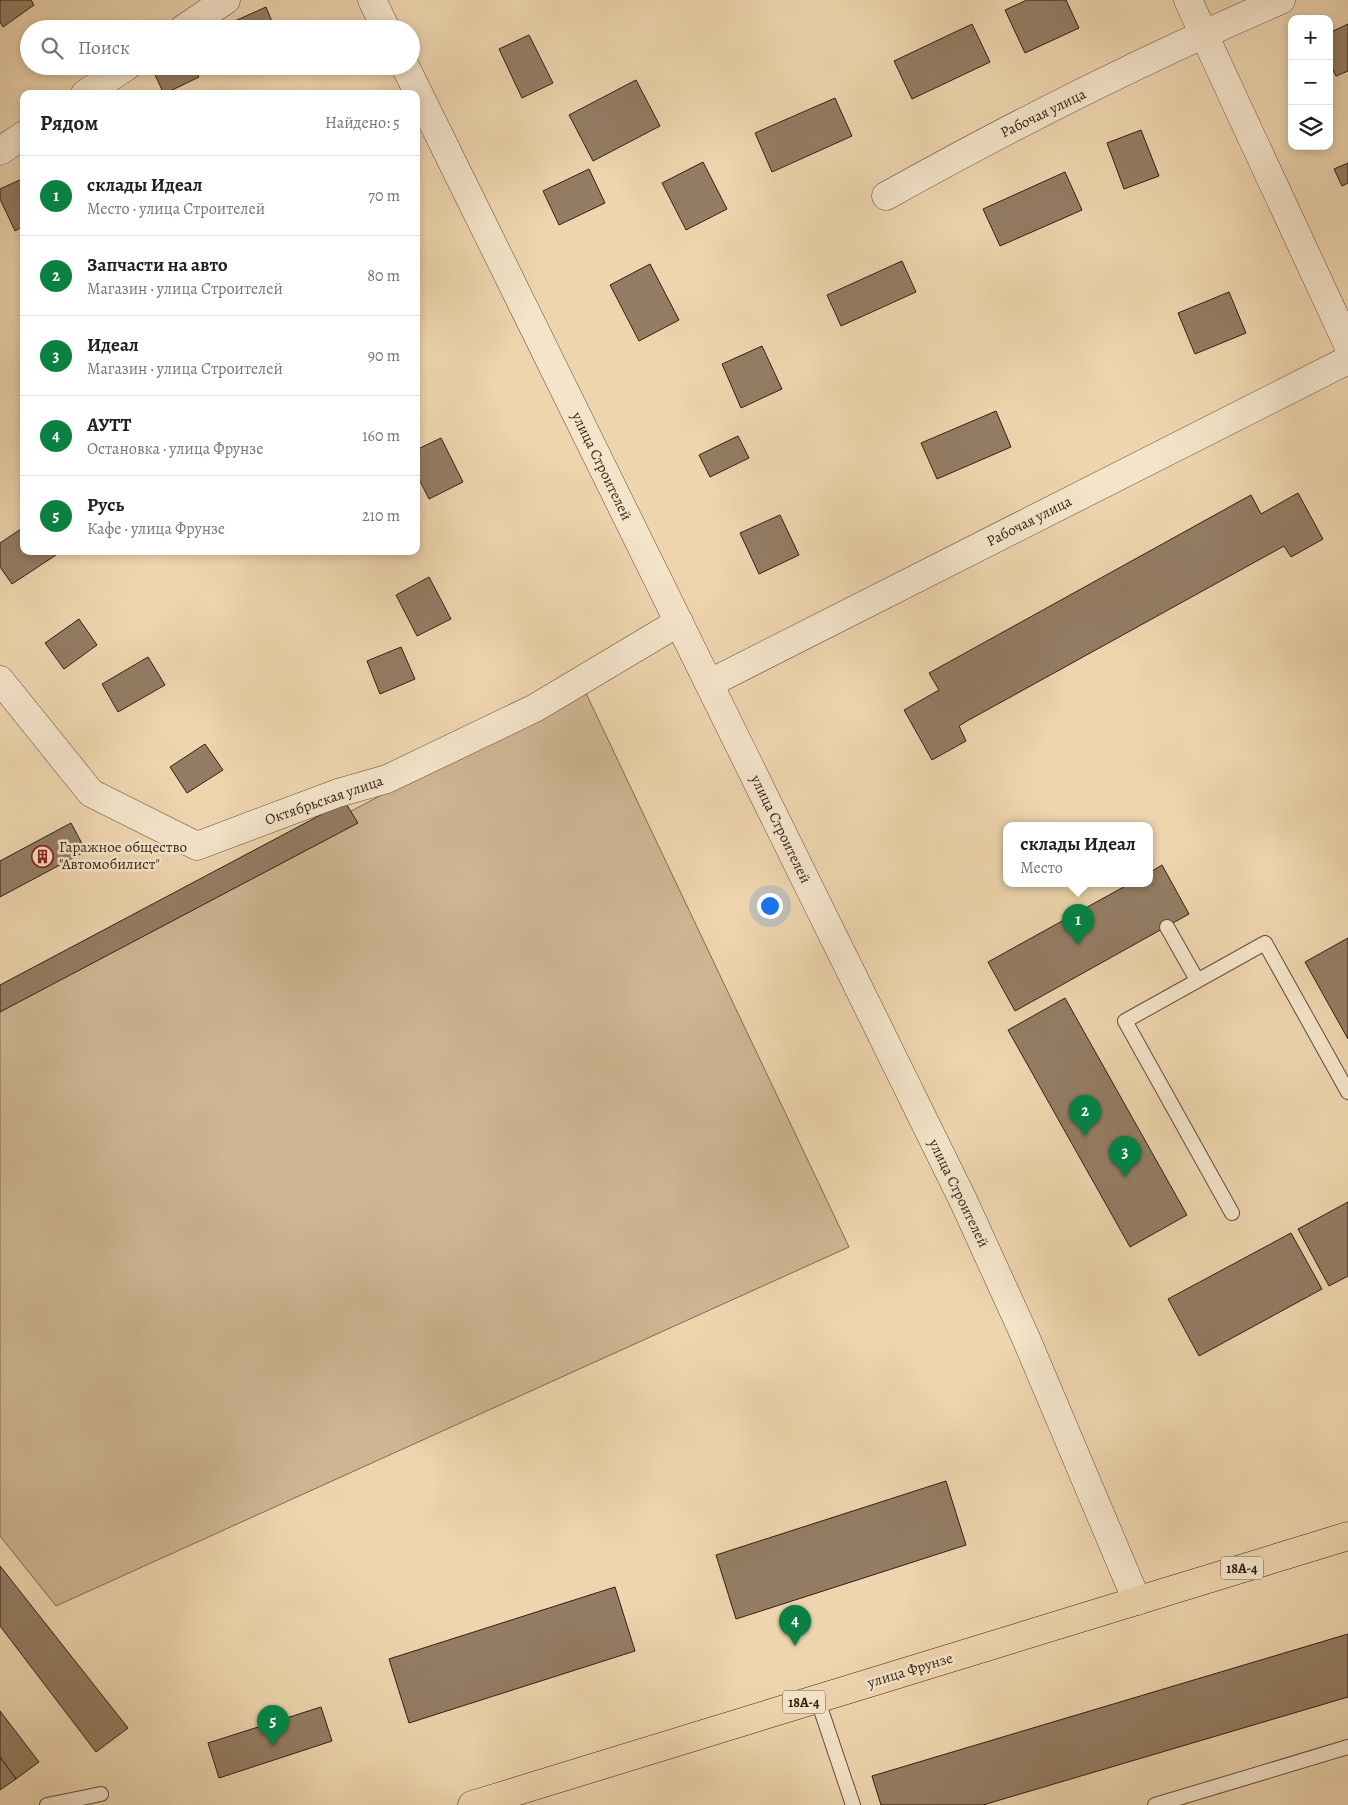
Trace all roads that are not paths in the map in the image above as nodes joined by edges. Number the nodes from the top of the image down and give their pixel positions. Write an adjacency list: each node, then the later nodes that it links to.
1 (226, 0): 5 (street)
2 (372, 0): 6 (street)
3 (1188, 0): 7 (street)
4 (1282, 0): 7 (street, Рабочая улица)
5 (196, 20)
6 (382, 20)
7 (1202, 34): 15 (street, Рабочая улица); 16 (street)
8 (114, 75): 10 (street)
9 (409, 75): 11 (street, улица Строителей)
10 (91, 90)
11 (417, 90)
12 (420, 96): 18 (street, улица Строителей)
13 (20, 138): 14 (street)
14 (0, 151)
15 (886, 196)
16 (1348, 345)
17 (1348, 360): 20 (street, Рабочая улица)
18 (679, 622): 19 (street, Октябрьская улица); 20 (street, улица Строителей)
19 (0, 680)
20 (710, 683): 26 (street, улица Строителей)
21 (1167, 927): 22 (lane)
22 (1197, 980): 23 (lane); 24 (lane)
23 (1348, 1092)
24 (1232, 1213)
25 (1348, 1536): 26 (main road, улица Фрунзе / 18А-4)
26 (1137, 1601): 27 (main road, улица Фрунзе / 18А-4)
27 (817, 1698): 31 (main road, улица Фрунзе / 18А-4); 32 (lane)
28 (1348, 1747): 33 (lane)
29 (101, 1794): 30 (lane)
30 (47, 1805)
31 (472, 1805)
32 (853, 1805)
33 (1155, 1805)

